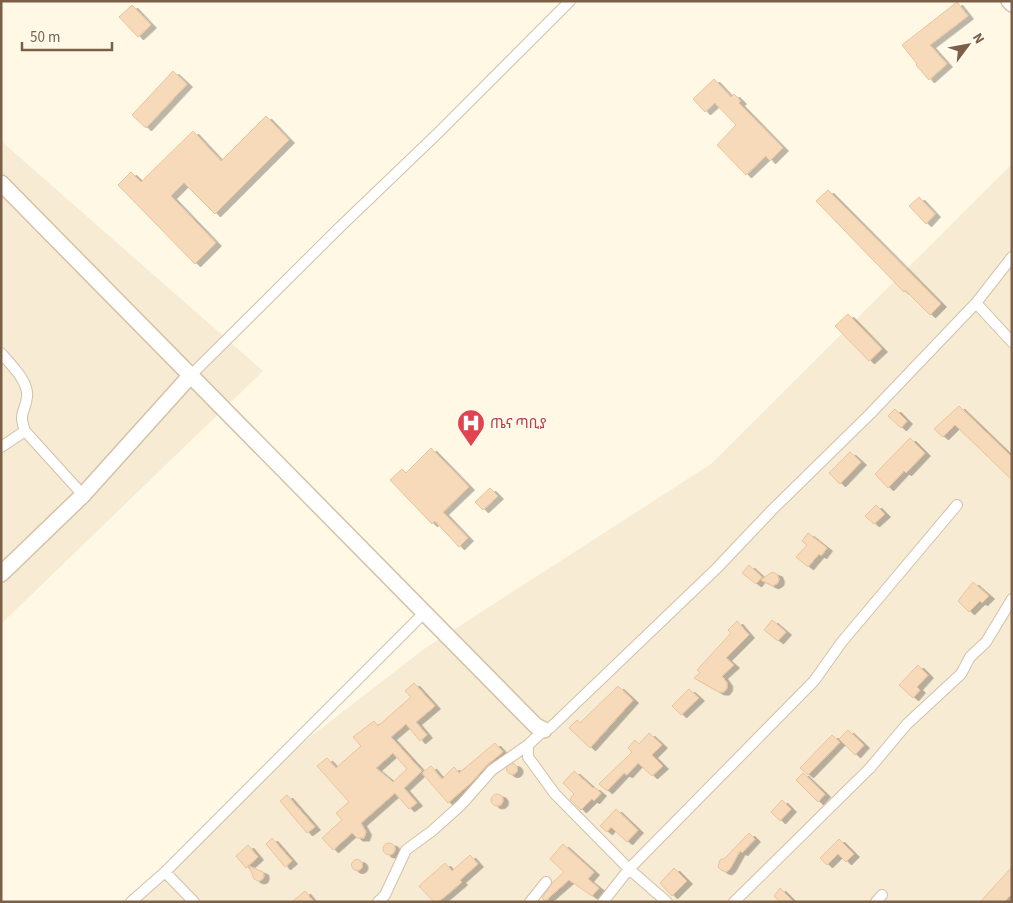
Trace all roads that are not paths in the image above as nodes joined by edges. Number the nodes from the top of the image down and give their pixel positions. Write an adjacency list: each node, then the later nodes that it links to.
1 (570, 1): 9 (street)
2 (1009, 1): 3 (street)
3 (1012, 4)
4 (1, 183): 9 (street)
5 (1012, 257): 6 (street)
6 (976, 303): 7 (street); 17 (street)
7 (1012, 342)
8 (1, 352): 10 (street)
9 (191, 375): 12 (street); 16 (street)
10 (26, 431): 11 (street); 12 (street)
11 (1, 447)
12 (83, 495): 14 (street)
13 (957, 505): 19 (street)
14 (1, 574)
15 (1012, 599): 28 (street)
16 (424, 613): 17 (street); 20 (street)
17 (544, 730): 18 (street)
18 (528, 745): 19 (street); 24 (street)
19 (629, 869): 26 (street); 27 (street)
20 (165, 872): 22 (street); 23 (street)
21 (546, 882): 25 (street)
22 (131, 902)
23 (194, 902)
24 (378, 902)
25 (530, 902)
26 (603, 902)
27 (667, 902)
28 (734, 902)

